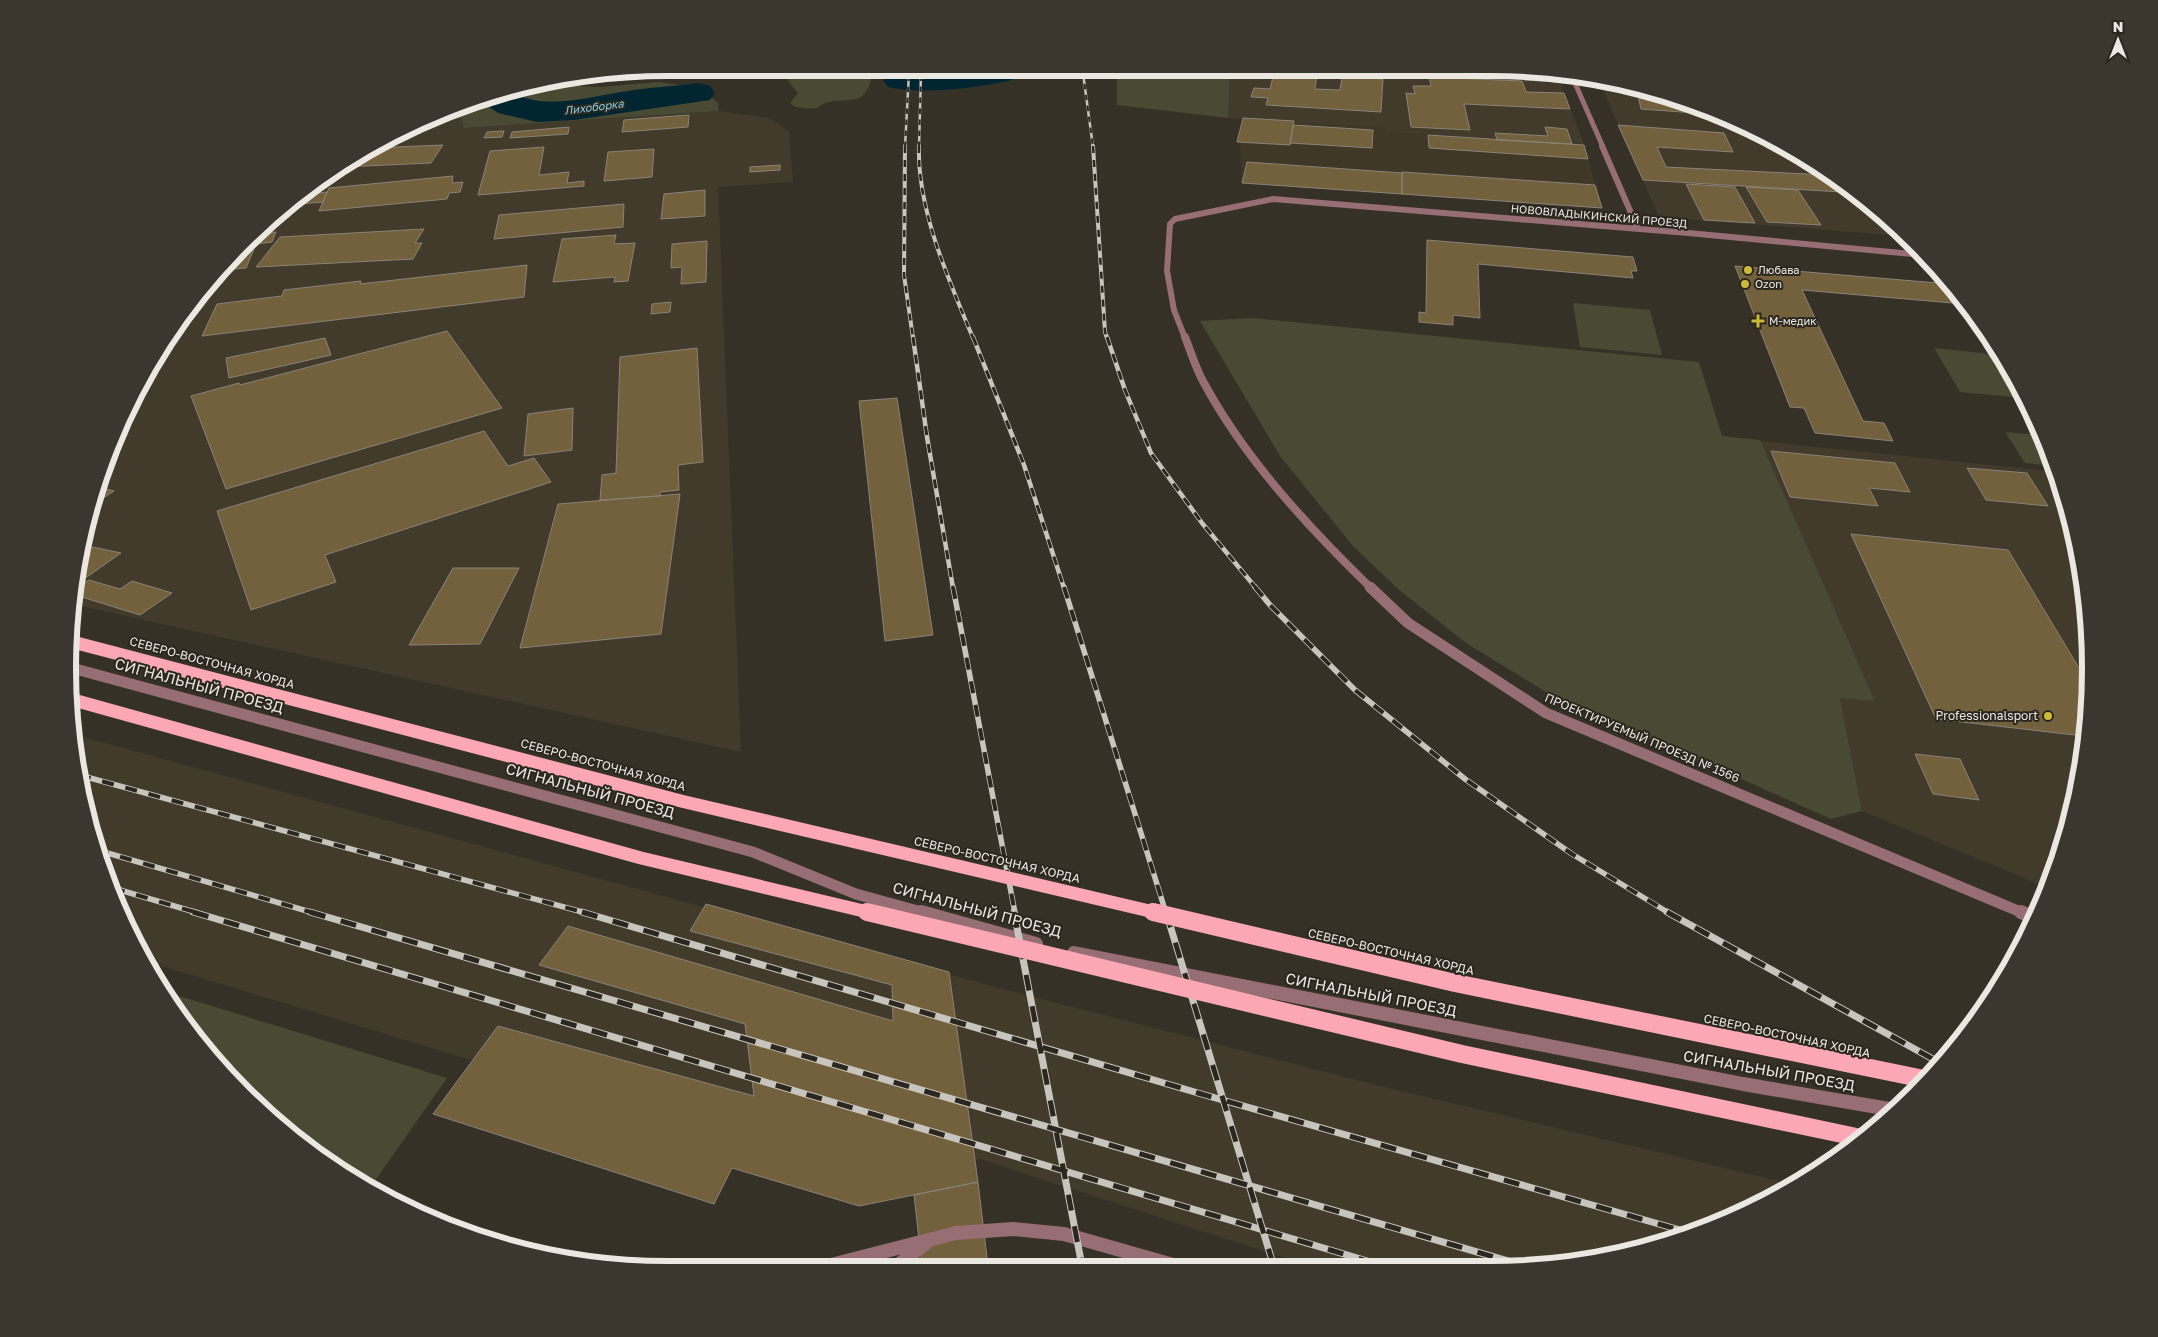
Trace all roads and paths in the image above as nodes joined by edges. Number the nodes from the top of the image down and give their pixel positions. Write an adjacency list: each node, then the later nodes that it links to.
1 (1575, 82): 3 (street)
2 (1273, 199): 3 (street, НОВОВЛАДЫКИНСКИЙ ПРОЕЗД); 8 (street, ПРОЕКТИРУЕМЫЙ ПРОЕЗД № 1566)
3 (1638, 229): 4 (street, НОВОВЛАДЫКИНСКИЙ ПРОЕЗД)
4 (1912, 254)
5 (77, 643): 9 (main road, СЕВЕРО-ВОСТОЧНАЯ ХОРДА, bridge)
6 (76, 669): 10 (street, СИГНАЛЬНЫЙ ПРОЕЗД)
7 (78, 701): 11 (main road, bridge)
8 (2028, 915)
9 (1917, 1078)
10 (1886, 1108)
11 (1852, 1136)
12 (928, 1241): 13 (street); 14 (street); 15 (street)
13 (847, 1261)
14 (903, 1261)
15 (1159, 1261)

